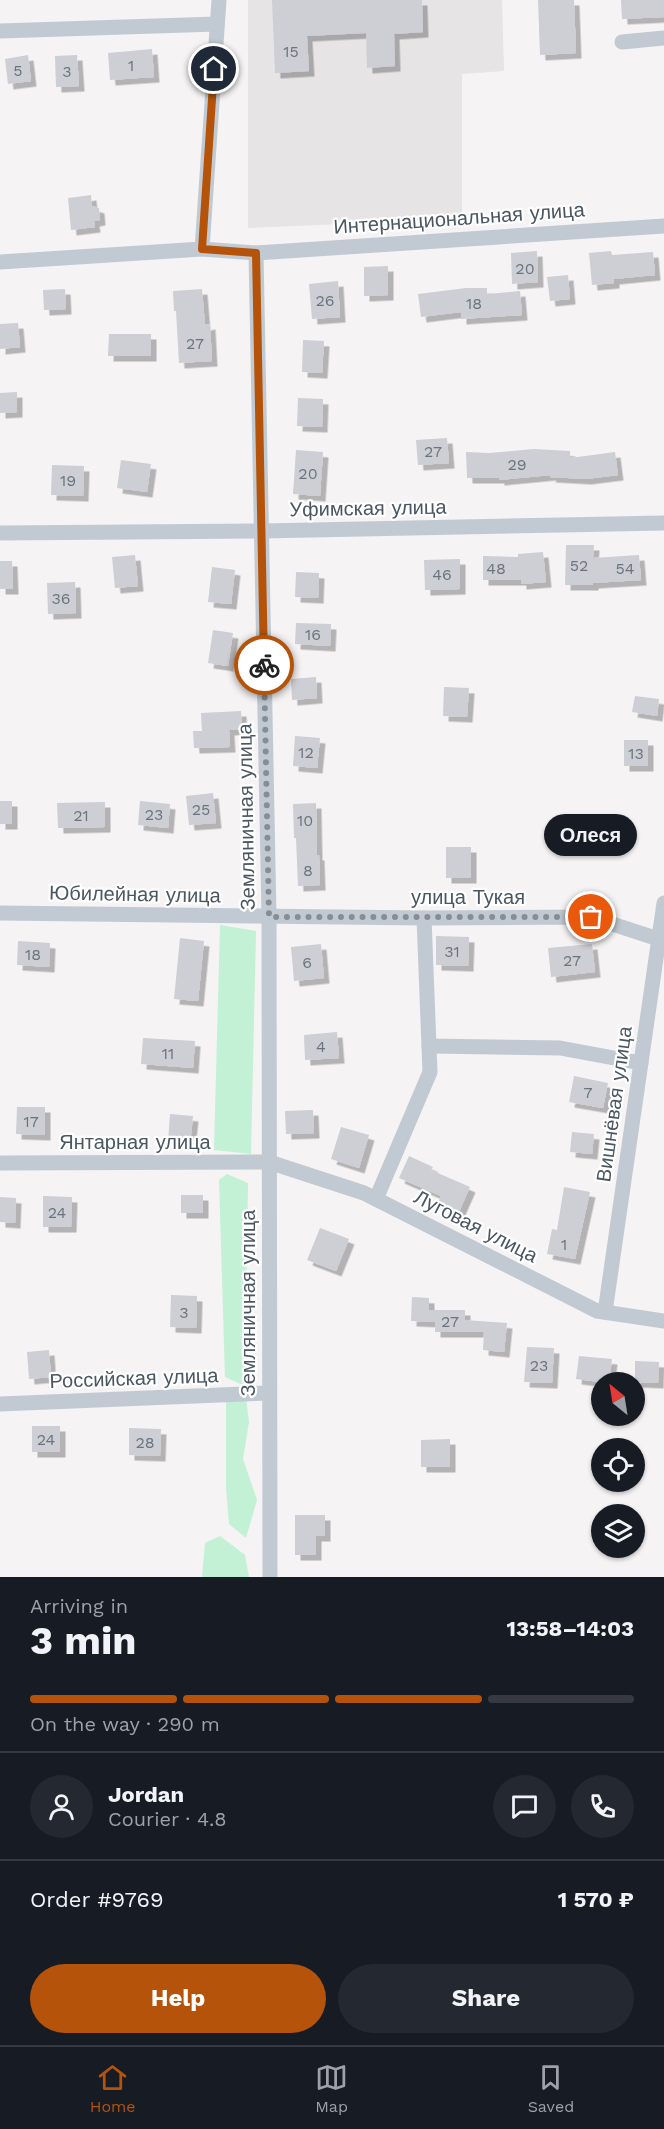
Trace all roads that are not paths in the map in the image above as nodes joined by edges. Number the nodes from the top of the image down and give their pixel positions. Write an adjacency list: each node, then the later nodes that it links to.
1 (219, 0): 2 (street)
2 (217, 24): 3 (street); 7 (street)
3 (0, 32)
4 (664, 38): 5 (street)
5 (622, 42)
6 (664, 226): 8 (street, Интернациональная улица)
7 (202, 249): 8 (street); 9 (street)
8 (256, 253): 11 (street, Земляничная улица)
9 (0, 262)
10 (664, 523): 11 (street, Уфимская улица)
11 (262, 531): 12 (street, Уфимская улица); 15 (street, Земляничная улица)
12 (0, 533)
13 (664, 903): 17 (street, Вишнёвая улица)
14 (0, 913): 15 (street, Юбилейная улица)
15 (269, 917): 16 (street, улица Тукая); 20 (street, Земляничная улица)
16 (424, 918): 17 (street, улица Тукая); 18 (street)
17 (661, 940): 19 (street, Вишнёвая улица)
18 (429, 1046): 19 (street); 22 (street)
19 (641, 1063): 23 (street, Вишнёвая улица)
20 (269, 1162): 21 (street, Янтарная улица); 22 (street, Луговая улица); 25 (street, Земляничная улица)
21 (0, 1163)
22 (376, 1199): 23 (street, Луговая улица)
23 (605, 1312): 24 (street, Луговая улица)
24 (664, 1321)
25 (269, 1393): 26 (street, Российская улица); 27 (street, Земляничная улица)
26 (0, 1404)
27 (270, 1577)

